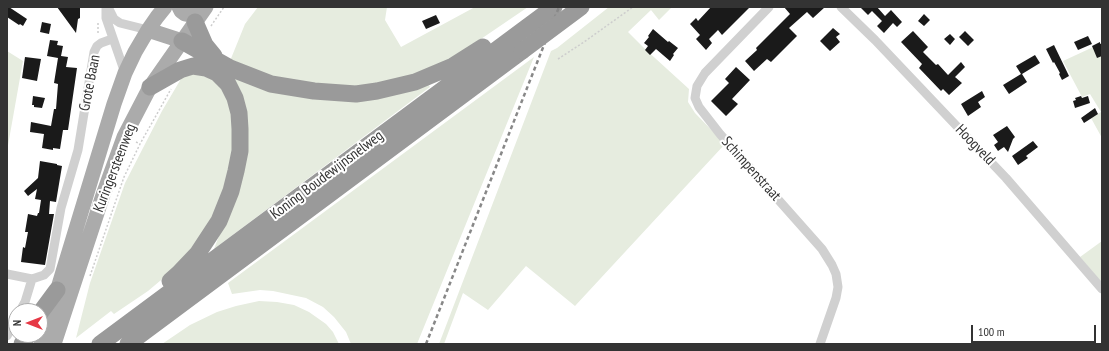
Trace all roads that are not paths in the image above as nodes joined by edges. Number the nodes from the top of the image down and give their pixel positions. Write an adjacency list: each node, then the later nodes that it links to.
1 (107, 7): 10 (street, Grote Baan); 11 (street, Grote Baan)
2 (165, 7): 10 (main road, Kuringersteenweg)
3 (179, 7): 8 (main road)
4 (554, 7): 9 (highway, Koning Boudewijnsnelweg)
5 (581, 7): 26 (highway, Koning Boudewijnsnelweg, bridge)
6 (768, 7): 27 (street, Schimpenstraat)
7 (841, 7): 18 (street, Hoogveld)
8 (200, 15): 12 (main road, Kuringersteenweg); 13 (highway)
9 (534, 22): 13 (highway); 22 (highway, Koning Boudewijnsnelweg)
10 (148, 30): 12 (main road); 14 (main road, Kuringersteenweg)
11 (112, 39): 14 (street, Grote Baan); 17 (street, Grote Baan)
12 (182, 41): 13 (highway); 15 (main road, Kuringersteenweg)
13 (216, 60)
14 (124, 73): 19 (main road, Kuringersteenweg)
15 (150, 88): 22 (highway); 24 (main road, Kuringersteenweg)
16 (7, 274): 17 (street)
17 (32, 279): 20 (street)
18 (1102, 289)
19 (57, 290): 21 (highway); 23 (main road, Kuringersteenweg)
20 (24, 303)
21 (47, 303)
22 (153, 305): 25 (highway, Koning Boudewijnsnelweg)
23 (41, 344)
24 (54, 344)
25 (100, 344)
26 (128, 344)
27 (820, 344)

